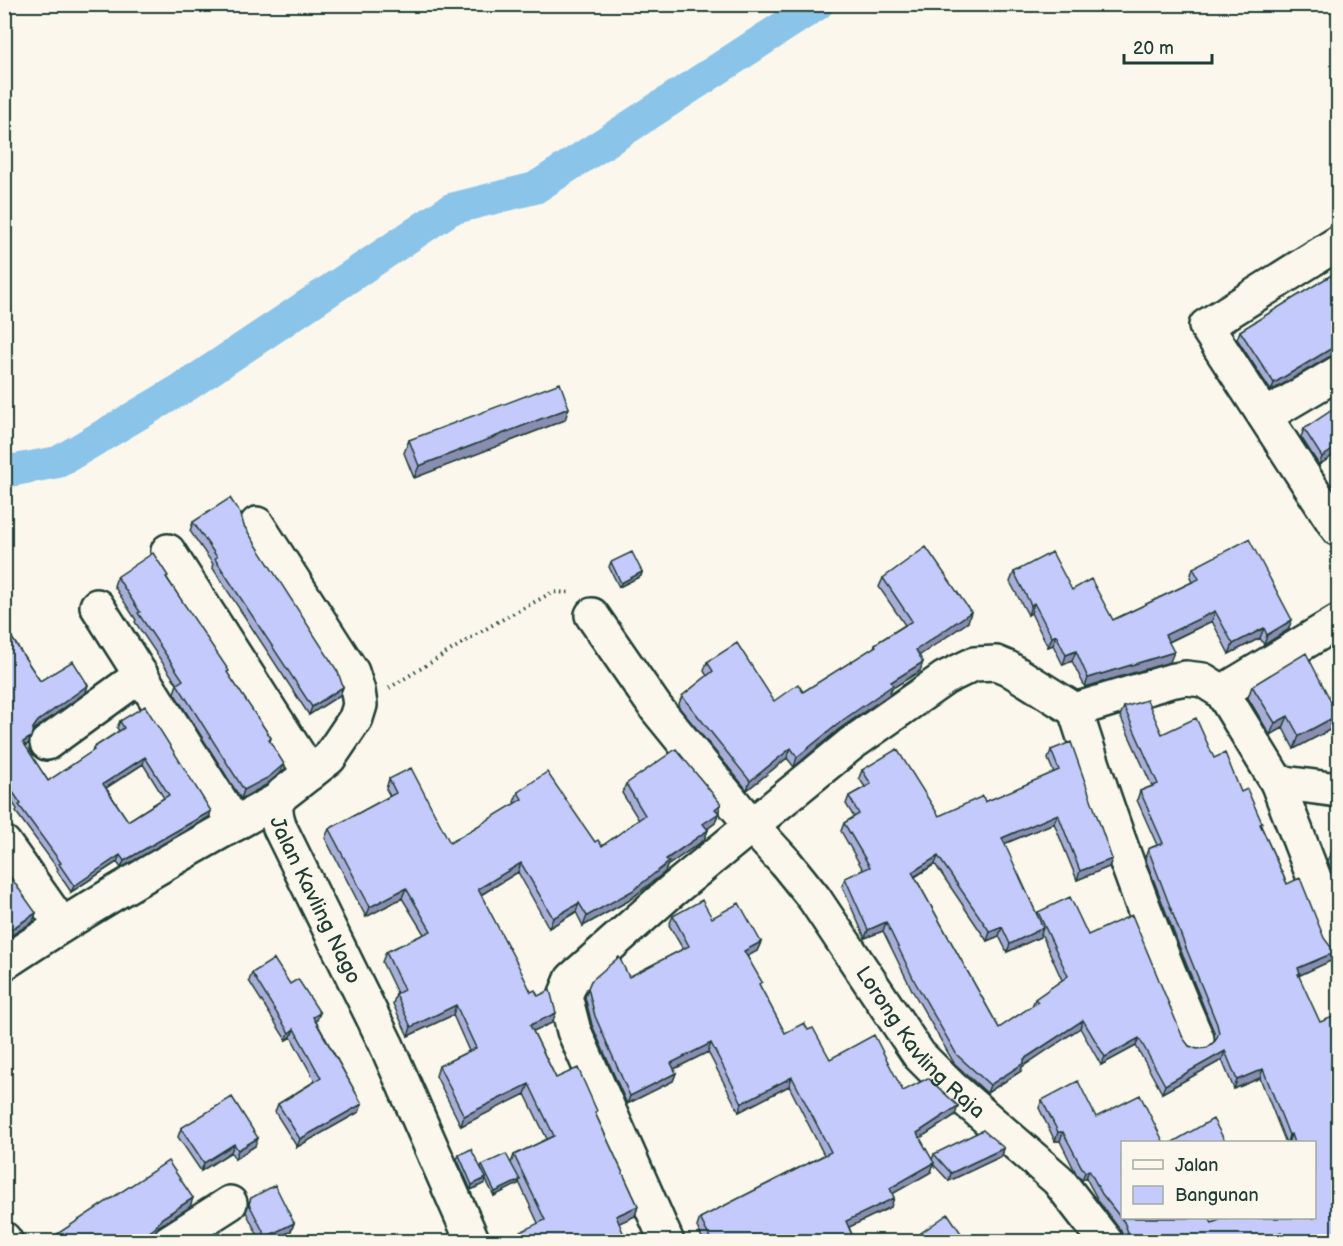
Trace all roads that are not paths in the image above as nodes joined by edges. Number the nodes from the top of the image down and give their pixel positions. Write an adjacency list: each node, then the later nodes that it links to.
1 (1338, 243): 3 (street)
2 (1338, 373): 3 (street)
3 (1265, 416): 5 (street)
4 (257, 524): 14 (street, Jalan Kavling Nago)
5 (1338, 529)
6 (168, 552): 14 (street)
7 (97, 606): 10 (street)
8 (592, 615): 19 (street, Lorong Kavling Raja)
9 (1338, 622): 11 (street)
10 (141, 675): 13 (street); 18 (street)
11 (1222, 692): 12 (street); 15 (street)
12 (1075, 710): 19 (street); 24 (street)
13 (47, 743)
14 (310, 772): 17 (street, Jalan Kavling Nago)
15 (1277, 782): 16 (street); 22 (street)
16 (1338, 790)
17 (276, 801): 18 (street); 27 (street, Jalan Kavling Nago)
18 (235, 824): 21 (street)
19 (752, 826): 28 (street); 29 (street, Lorong Kavling Raja)
20 (4, 843): 21 (street)
21 (62, 925): 23 (street)
22 (1338, 940)
23 (4, 963)
24 (1197, 1039)
25 (230, 1203): 26 (street)
26 (169, 1242)
27 (473, 1242)
28 (667, 1242)
29 (1106, 1242)

